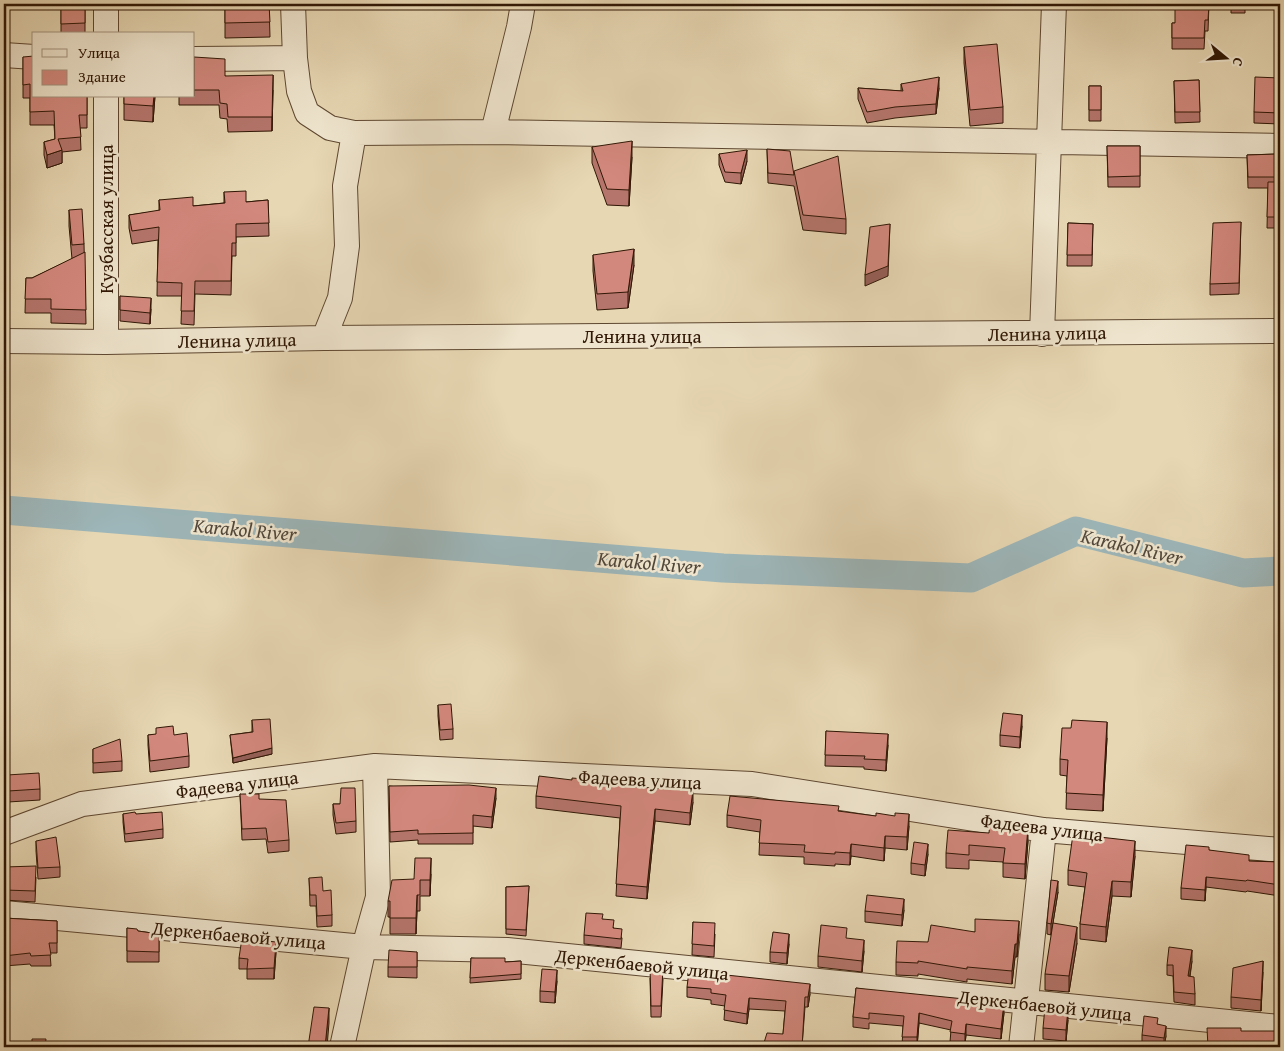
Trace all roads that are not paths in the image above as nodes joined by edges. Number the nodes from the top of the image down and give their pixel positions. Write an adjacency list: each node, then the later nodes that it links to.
1 (106, 4): 5 (street)
2 (294, 4): 8 (street)
3 (523, 4): 11 (street)
4 (1054, 4): 13 (street)
5 (106, 32)
6 (4, 55): 7 (street)
7 (32, 57)
8 (295, 58): 9 (street); 12 (street)
9 (195, 59)
10 (106, 98): 19 (street, Кузбасская улица)
11 (493, 132): 12 (street); 13 (street)
12 (354, 133): 17 (street)
13 (1049, 142): 14 (street); 16 (street)
14 (1280, 146)
15 (1280, 331): 16 (street, Ленина улица)
16 (1042, 334): 17 (street, Ленина улица)
17 (324, 338): 19 (street, Ленина улица)
18 (4, 341): 19 (street, Ленина улица)
19 (106, 342)
20 (375, 766): 21 (street, Фадеева улица); 22 (street, Фадеева улица); 25 (street)
21 (1044, 830): 23 (street, Фадеева улица); 26 (street)
22 (4, 834)
23 (1280, 850)
24 (4, 913): 25 (street, Деркенбаевой улица)
25 (364, 947): 26 (street, Деркенбаевой улица); 28 (street)
26 (1024, 1003): 27 (street, Деркенбаевой улица); 29 (street)
27 (1280, 1027)
28 (342, 1047)
29 (1021, 1047)

